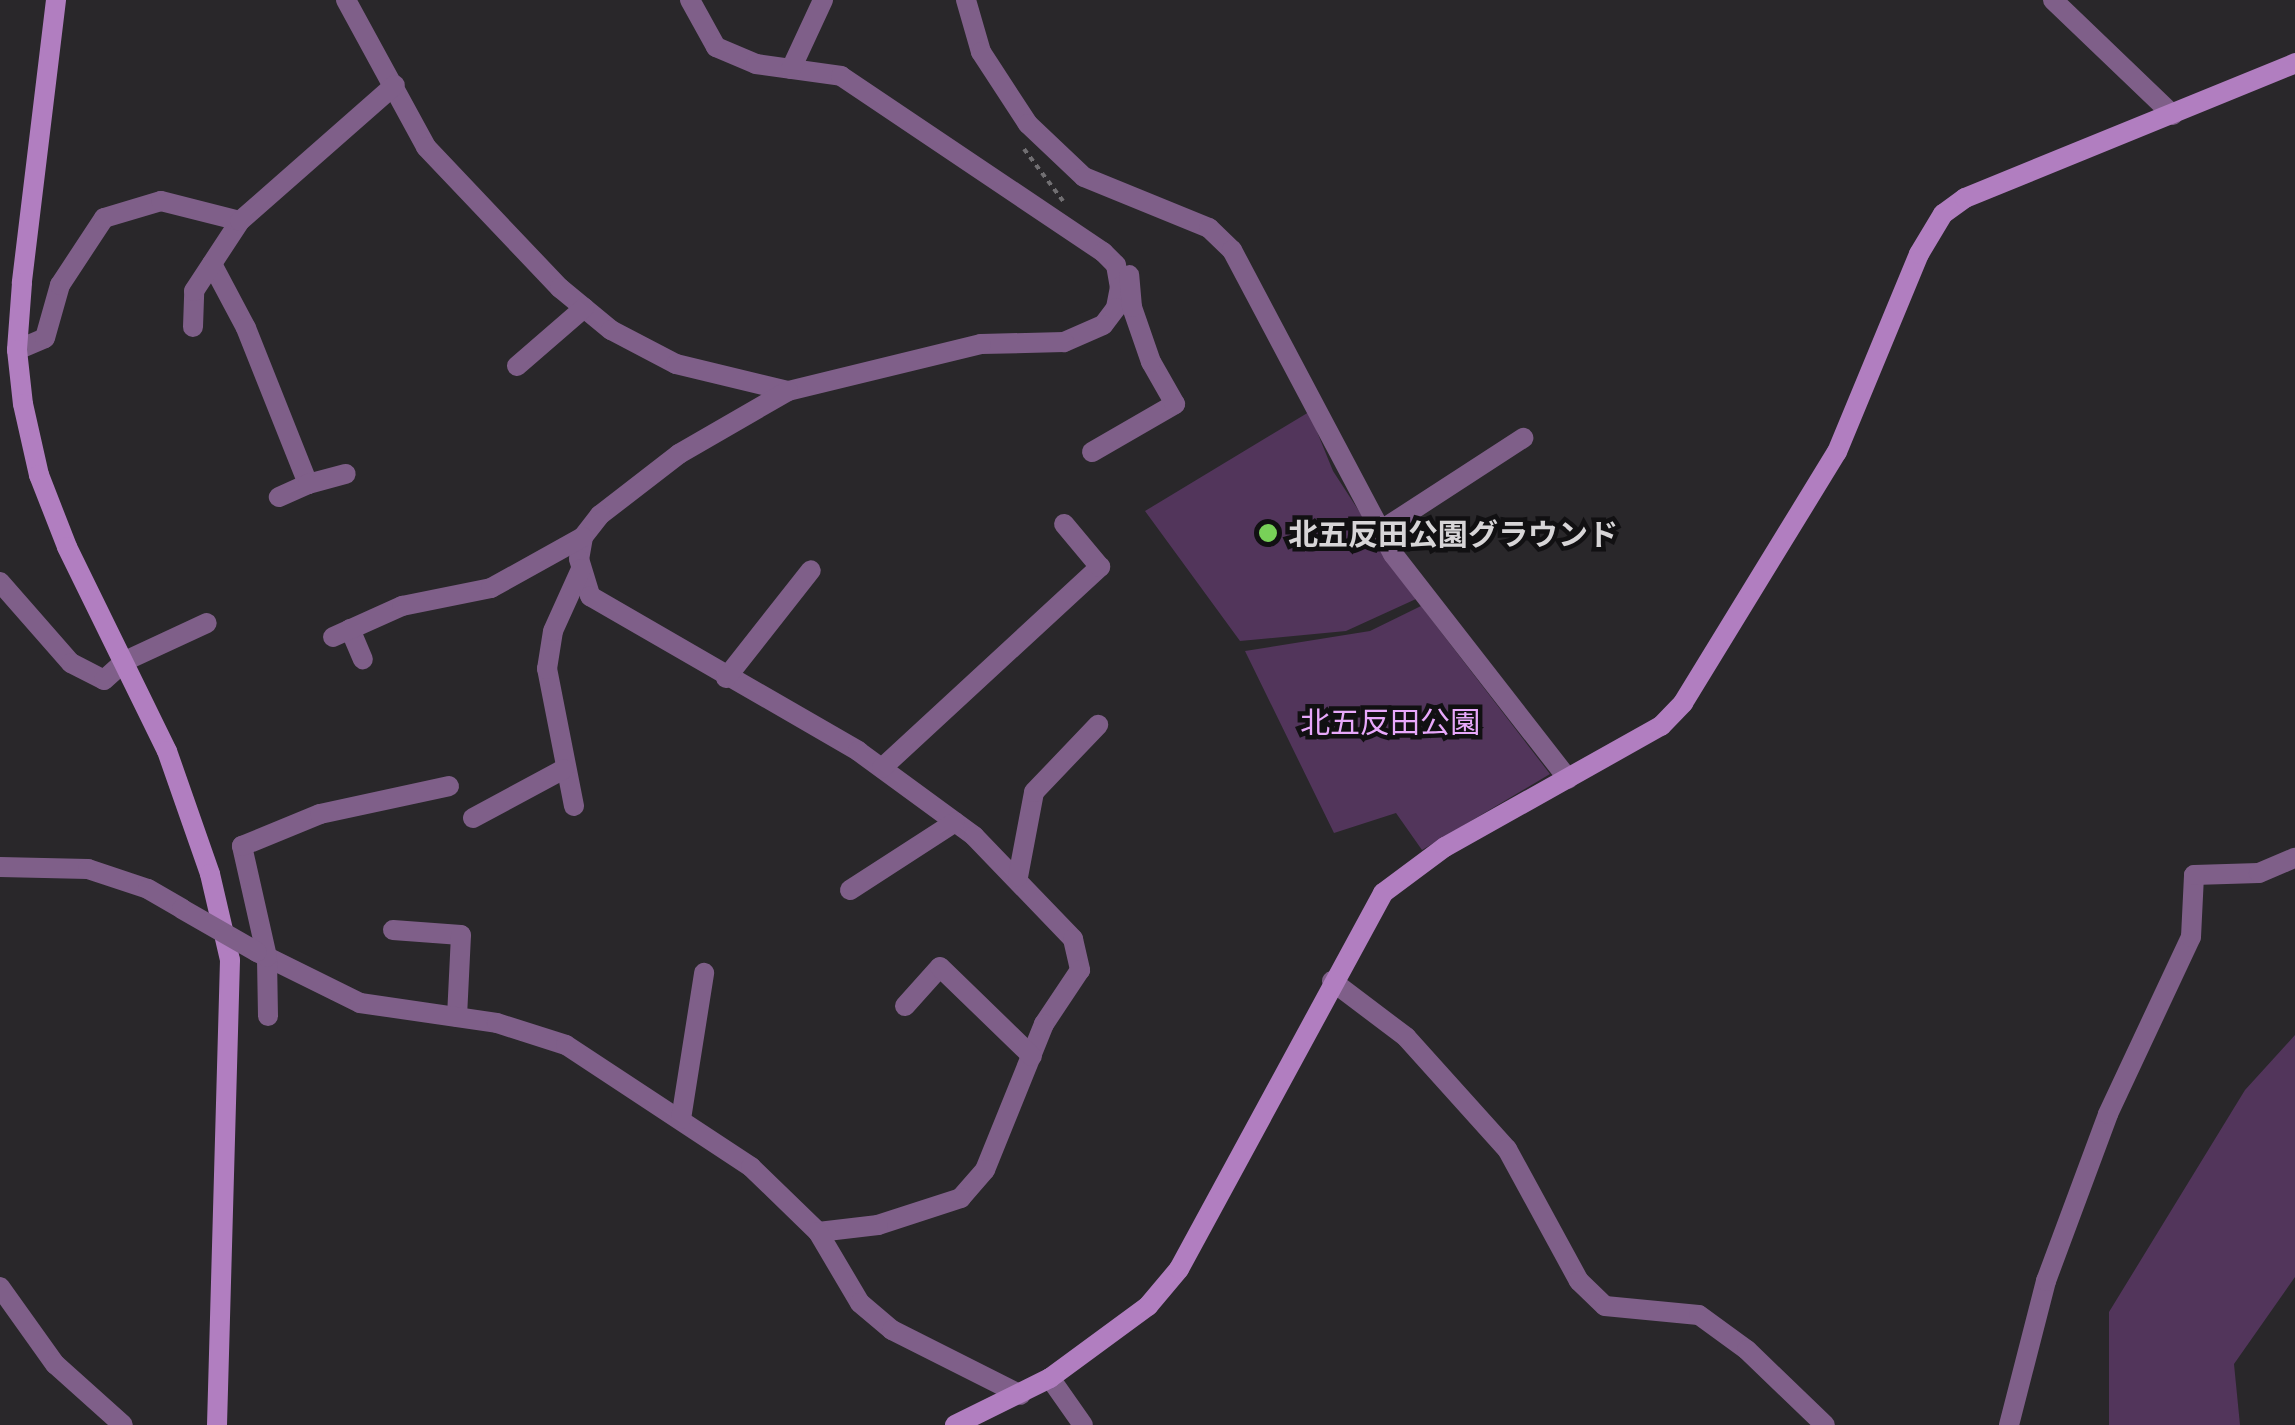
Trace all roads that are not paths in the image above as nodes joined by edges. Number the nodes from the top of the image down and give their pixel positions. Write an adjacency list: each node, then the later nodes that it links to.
1 (56, 0): 16 (street)
2 (346, 0): 9 (street)
3 (690, 0): 8 (street)
4 (823, 0): 8 (street)
5 (966, 0): 25 (street)
6 (2053, 0): 10 (street)
7 (2295, 63): 10 (street)
8 (792, 69): 12 (street)
9 (394, 85): 11 (street); 14 (street)
10 (2173, 115): 37 (street)
11 (240, 221): 13 (street); 16 (street)
12 (1108, 257): 18 (street); 20 (street)
13 (212, 264): 15 (street); 22 (street)
14 (584, 308): 17 (street); 18 (street)
15 (193, 327)
16 (17, 350): 32 (street)
17 (517, 366)
18 (788, 391): 26 (street)
19 (1523, 438): 25 (street)
20 (1092, 452)
21 (346, 474): 22 (street)
22 (308, 484): 23 (street)
23 (279, 498)
24 (1064, 524): 35 (street)
25 (1380, 531): 37 (street)
26 (584, 536): 27 (street); 31 (street)
27 (581, 569): 33 (street); 36 (street)
28 (811, 570): 33 (street)
29 (0, 582): 32 (street)
30 (207, 623): 32 (street)
31 (364, 659)
32 (125, 661): 60 (street)
33 (726, 678): 35 (street)
34 (1098, 725): 44 (street)
35 (882, 768): 41 (street)
36 (564, 769): 39 (street); 40 (street)
37 (1568, 779): 49 (street)
38 (449, 786): 47 (street)
39 (574, 806)
40 (473, 818)
41 (955, 822): 44 (street); 45 (street)
42 (2295, 858): 64 (street)
43 (0, 868): 47 (street, bridge)
44 (1018, 878): 53 (street)
45 (850, 890)
46 (393, 930): 52 (street)
47 (262, 955): 51 (street); 52 (street)
48 (704, 973): 54 (street)
49 (1332, 982): 57 (street); 63 (street)
50 (905, 1006): 53 (street)
51 (268, 1016)
52 (457, 1017): 54 (street)
53 (1032, 1056): 55 (street)
54 (681, 1120): 55 (street)
55 (818, 1232): 58 (street)
56 (0, 1286): 59 (street)
57 (1050, 1378): 58 (street); 62 (street)
58 (1021, 1395): 61 (street)
59 (122, 1425)
60 (217, 1425)
61 (955, 1425)
62 (1083, 1425)
63 (1825, 1425)
64 (2009, 1425)

